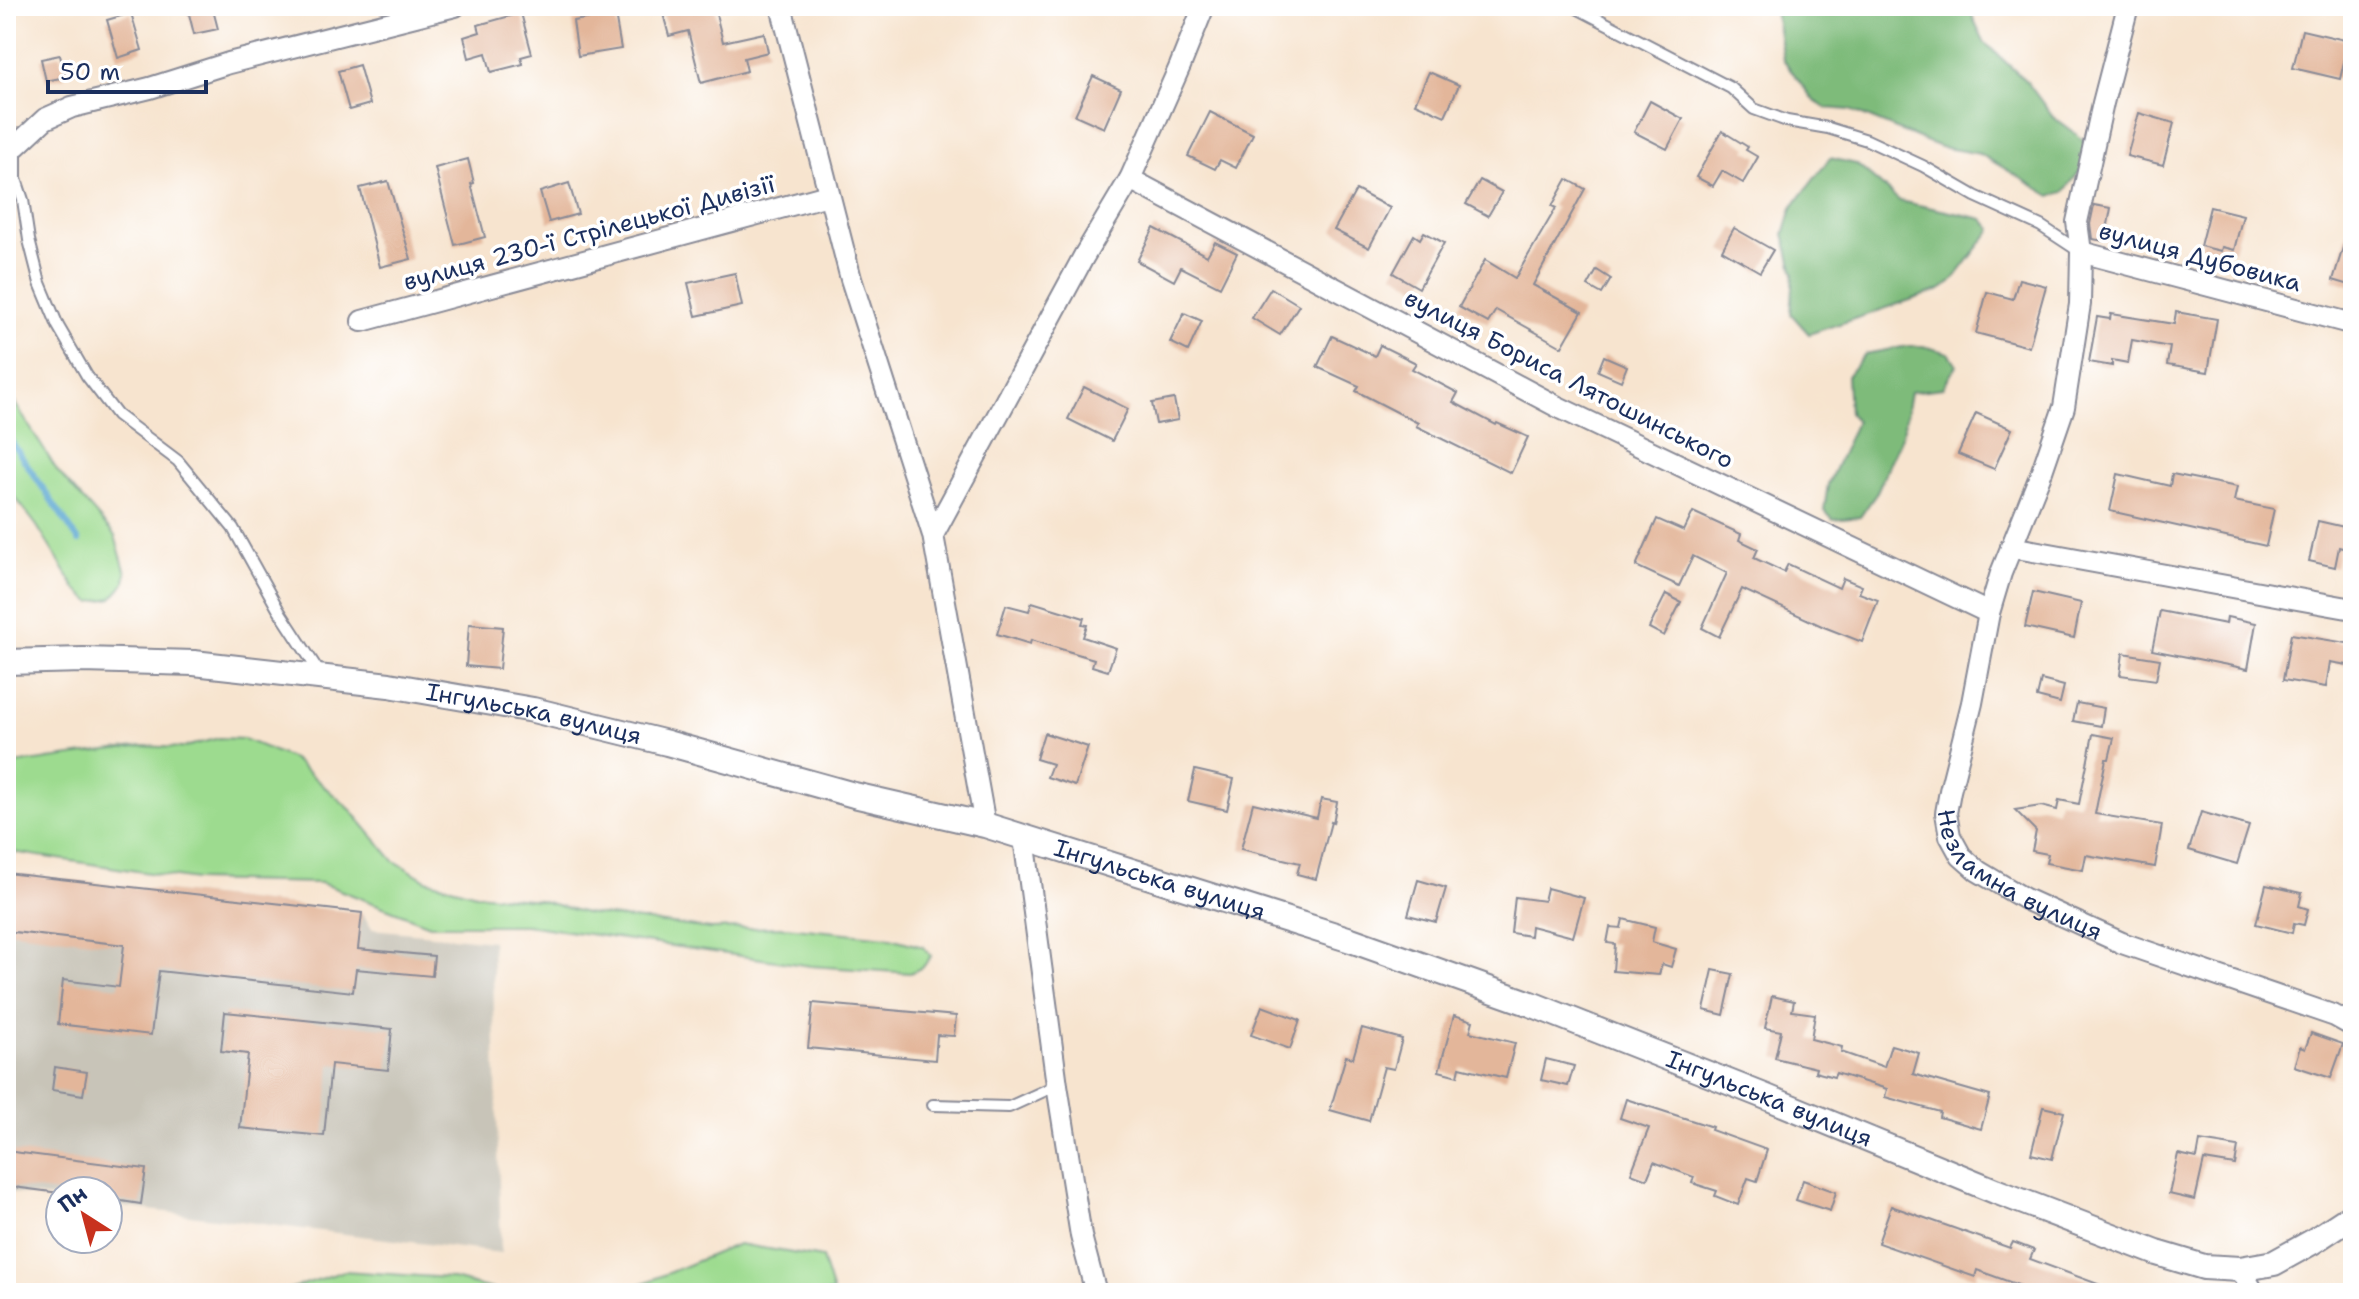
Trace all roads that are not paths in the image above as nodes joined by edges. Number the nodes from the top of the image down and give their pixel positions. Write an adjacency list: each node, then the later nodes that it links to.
1 (455, 6): 6 (street)
2 (781, 6): 8 (street)
3 (1204, 6): 7 (street)
4 (1573, 6): 9 (lane)
5 (2128, 6): 9 (street, Незламна вулиця)
6 (11, 147): 17 (lane)
7 (1130, 179): 12 (street); 15 (street, вулиця Бориса Лятошинського)
8 (828, 195): 10 (street, вулиця 230-ї Стрілецької Дивізії); 12 (street)
9 (2081, 252): 11 (street, вулиця Дубовика); 13 (street, Незламна вулиця)
10 (362, 321)
11 (2353, 324)
12 (933, 535): 18 (street)
13 (2011, 547): 14 (street); 15 (street, Незламна вулиця)
14 (2353, 609)
15 (1989, 613): 20 (street, Незламна вулиця)
16 (6, 662): 17 (street, Інгульська вулиця)
17 (322, 677): 18 (street, Інгульська вулиця)
18 (985, 825): 19 (street, Інгульська вулиця)
19 (1024, 838): 21 (street); 24 (street, Інгульська вулиця)
20 (2353, 1026)
21 (1057, 1085): 22 (lane); 25 (street)
22 (933, 1105)
23 (2353, 1215): 24 (street)
24 (2240, 1269): 26 (street)
25 (1096, 1293)
26 (2254, 1293)

